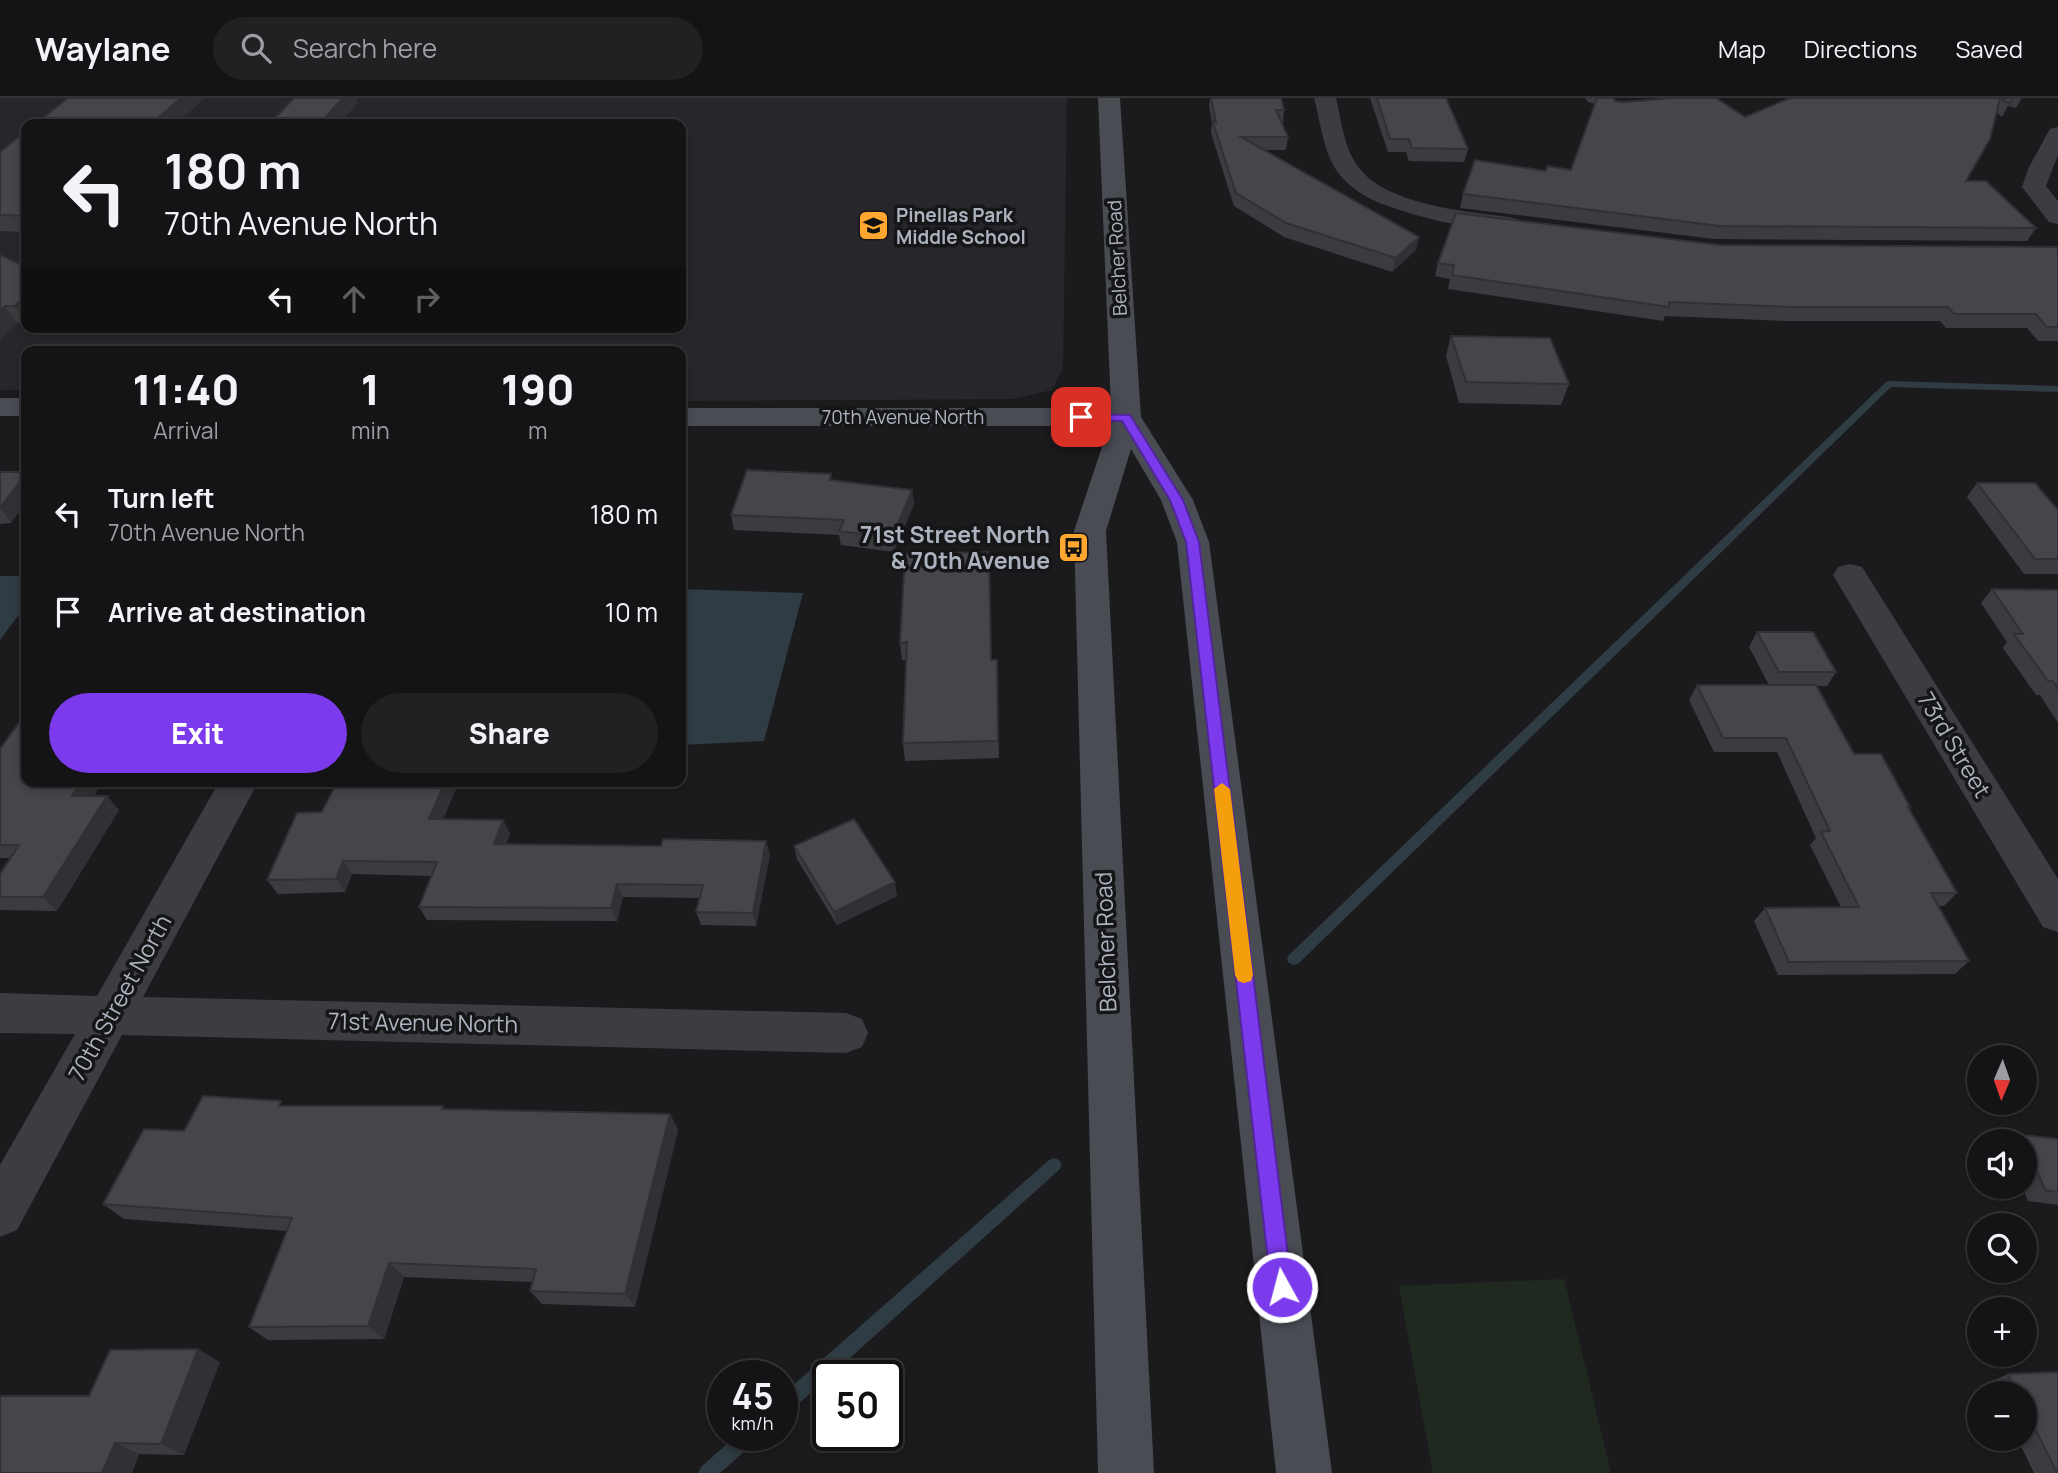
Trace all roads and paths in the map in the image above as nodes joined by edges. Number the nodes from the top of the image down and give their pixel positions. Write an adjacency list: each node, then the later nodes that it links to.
1 (1109, 98): 9 (main road, Belcher Road)
2 (1325, 98): 5 (street)
3 (2058, 134): 4 (street)
4 (2058, 217)
5 (1536, 228)
6 (0, 407): 7 (main road)
7 (21, 407)
8 (686, 417): 9 (main road, 70th Avenue North)
9 (1126, 417): 17 (main road, Belcher Road); 18 (main road, Belcher Road)
10 (1850, 575): 12 (street, 73rd Street)
11 (236, 787): 14 (street, 70th Street North)
12 (2058, 915)
13 (0, 1013): 14 (street, 71st Avenue North)
14 (110, 1016): 15 (street, 71st Avenue North); 16 (street, 70th Street North)
15 (846, 1033)
16 (0, 1213)
17 (1126, 1473)
18 (1304, 1473)

